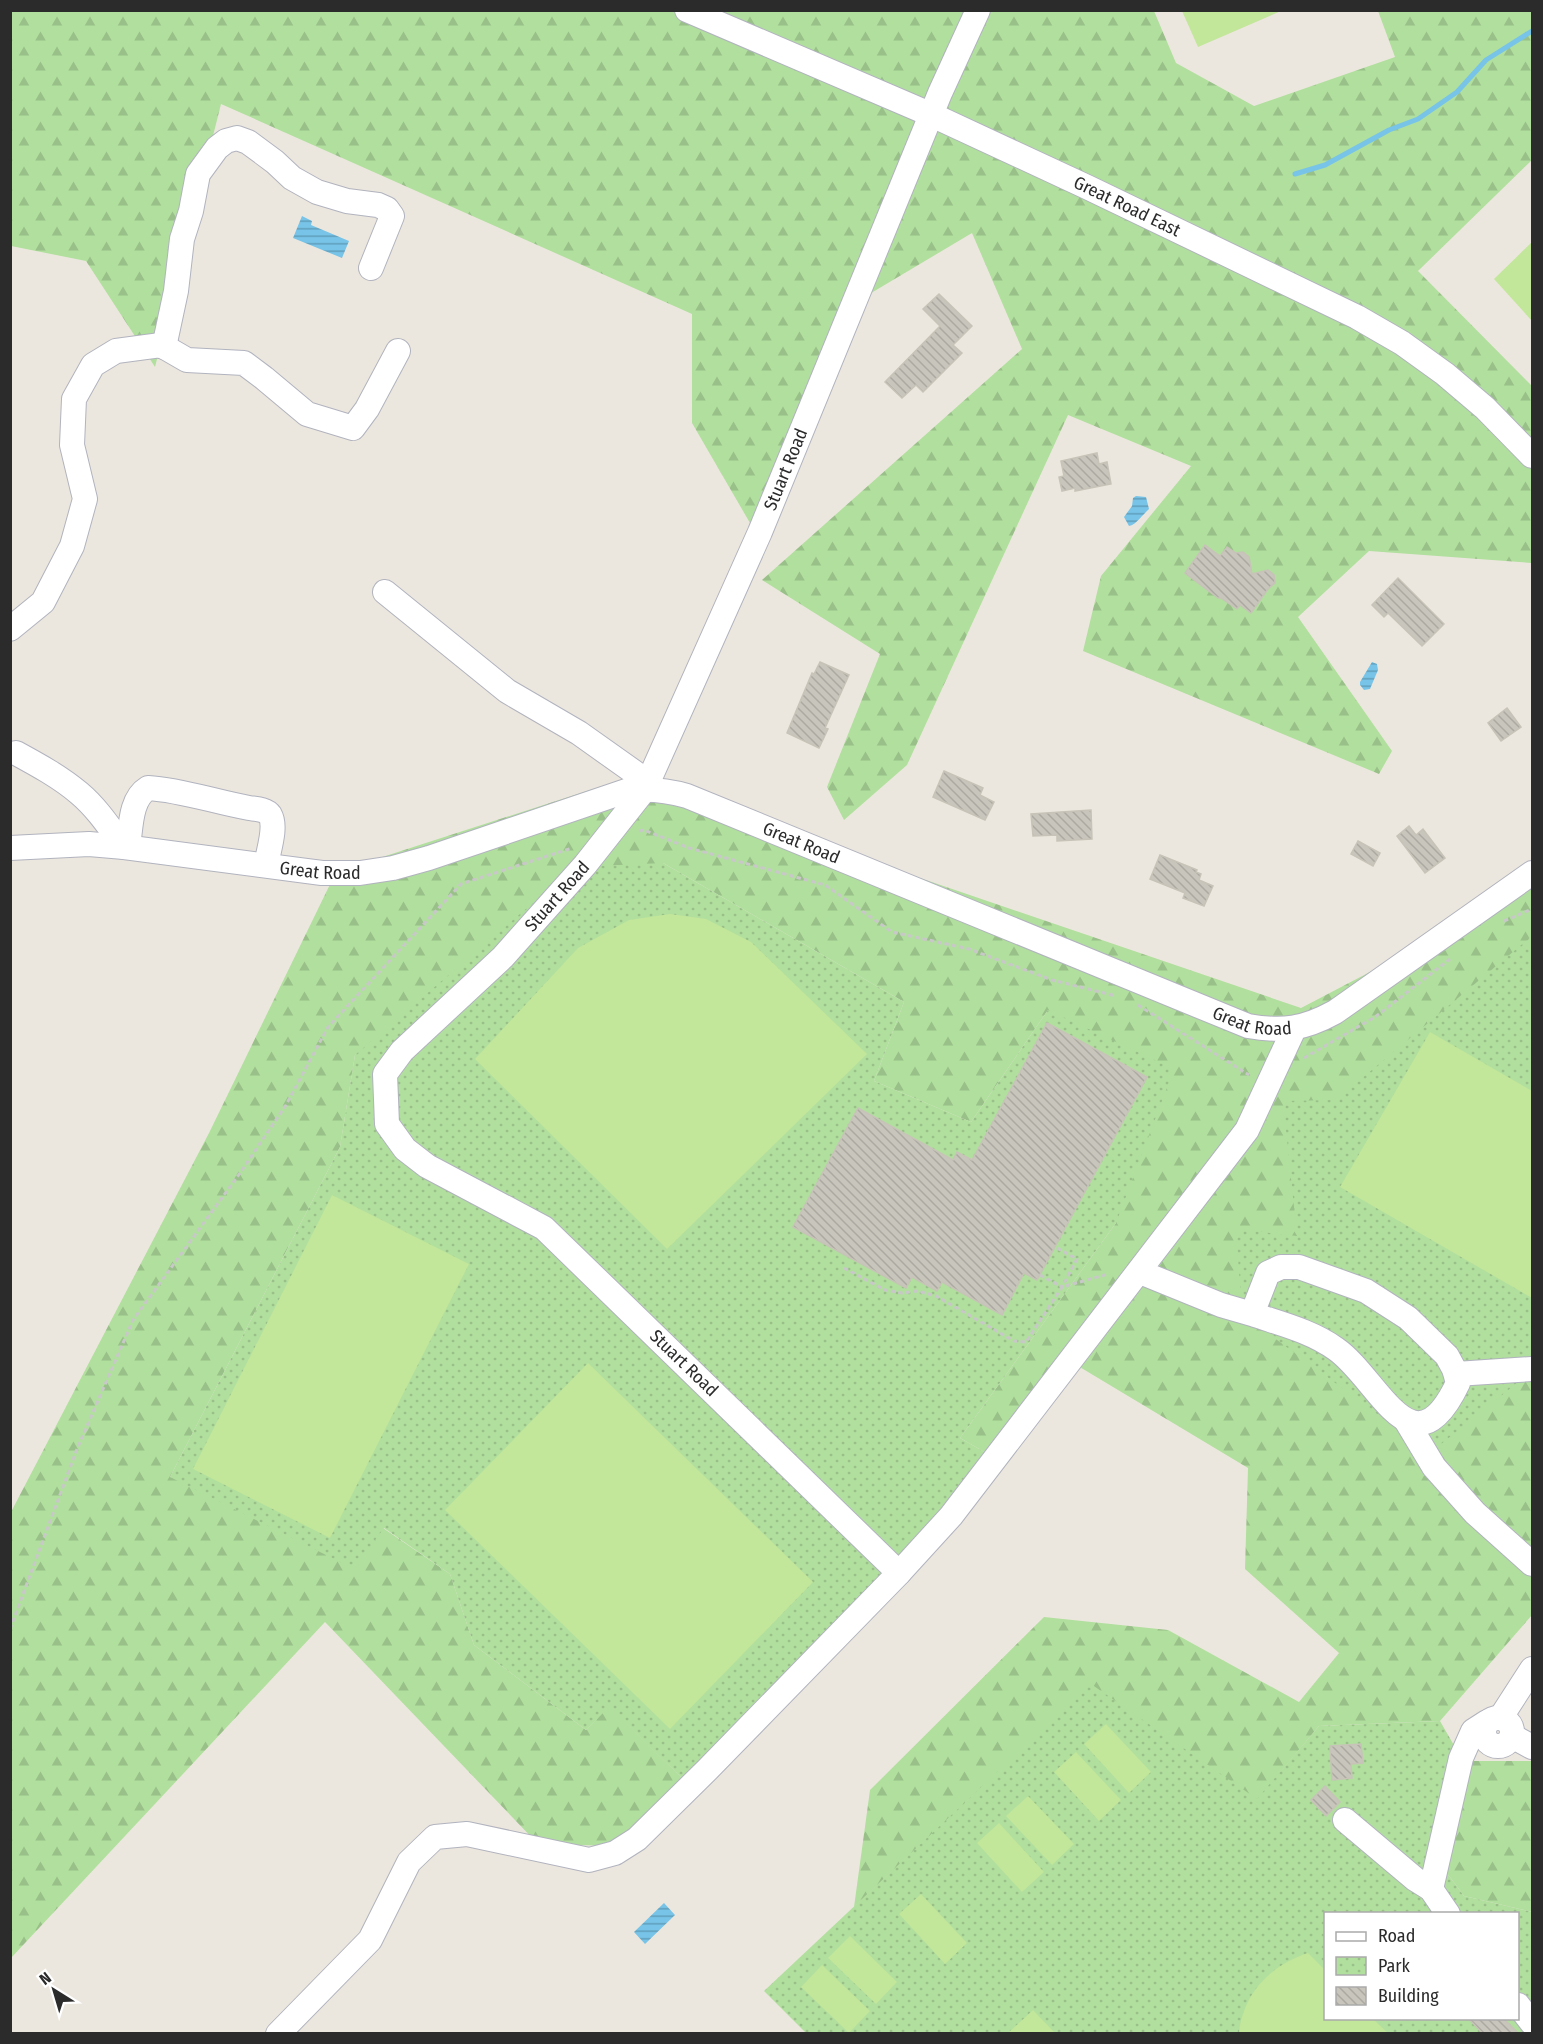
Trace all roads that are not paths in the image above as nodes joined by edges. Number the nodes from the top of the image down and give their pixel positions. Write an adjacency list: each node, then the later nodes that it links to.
1 (687, 10): 3 (street, Great Road East)
2 (978, 10): 3 (street, Stuart Road)
3 (932, 115): 7 (street, Great Road East); 11 (street, Stuart Road)
4 (371, 268): 5 (street)
5 (165, 347): 6 (street); 9 (street)
6 (398, 351)
7 (1533, 456)
8 (385, 592): 11 (street)
9 (10, 629)
10 (16, 753): 12 (street)
11 (646, 785): 14 (street, Great Road); 16 (street, Great Road); 23 (street, Stuart Road)
12 (126, 847): 13 (street, Great Road); 14 (street, Great Road); 14 (street)
13 (10, 848)
14 (266, 865)
15 (1533, 873): 16 (street, Great Road)
16 (1294, 1029): 17 (street)
17 (1140, 1272): 18 (street); 23 (street)
18 (1252, 1314): 20 (street); 21 (street)
19 (1533, 1369): 20 (street)
20 (1456, 1374): 21 (street)
21 (1407, 1422): 22 (street)
22 (1533, 1564)
23 (899, 1573): 31 (street)
24 (1533, 1670): 25 (street)
25 (1508, 1731): 27 (street)
26 (1345, 1820): 27 (street)
27 (1431, 1889): 28 (street)
28 (1447, 1912)
29 (1519, 2006): 30 (street)
30 (1533, 2022)
31 (278, 2034)

